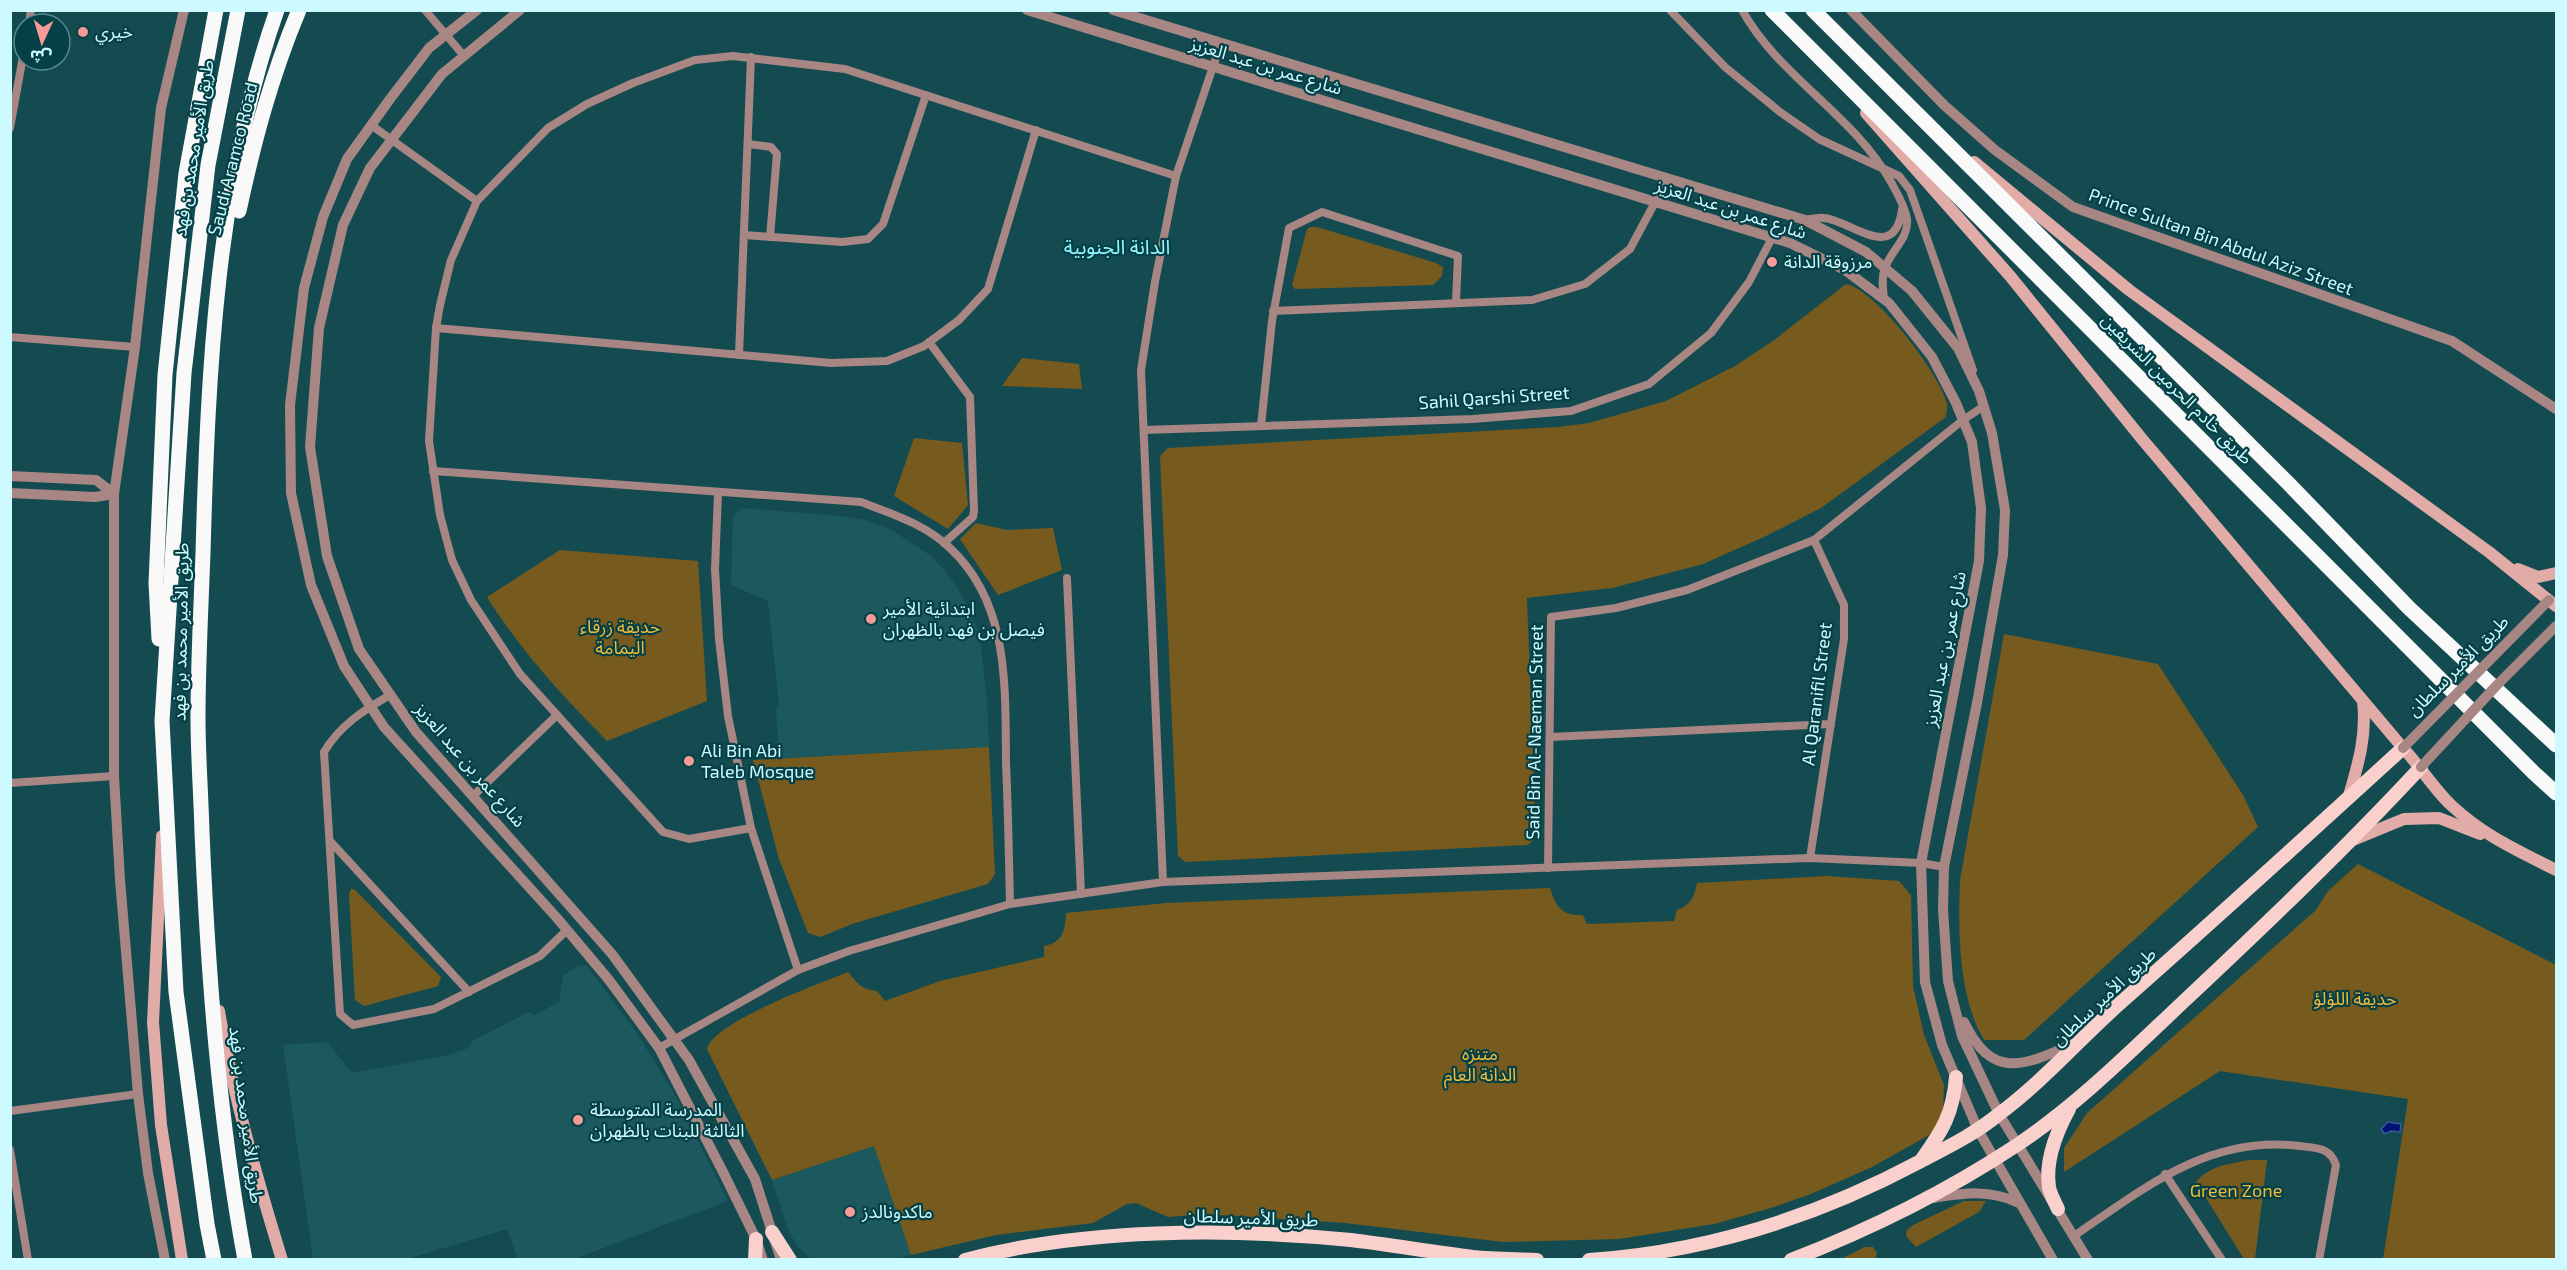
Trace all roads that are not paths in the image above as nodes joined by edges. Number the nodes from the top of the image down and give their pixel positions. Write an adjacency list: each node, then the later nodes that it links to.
1 (184, 10): 48 (street)
2 (216, 10): 72 (highway)
3 (238, 10): 72 (highway, طريق الأمير محمد بن فهد)
4 (278, 10): 44 (highway, طريق الأمير محمد بن فهد)
5 (299, 10): 44 (highway, Saudi Aramco Road)
6 (425, 10): 16 (street)
7 (477, 10): 16 (street)
8 (520, 10): 18 (street, شارع عمر بن عبد العزيز)
9 (1027, 10): 20 (street, شارع عمر بن عبد العزيز)
10 (1113, 10): 17 (street)
11 (1670, 10): 30 (street)
12 (1742, 10): 30 (street)
13 (1772, 10): 69 (main road); 81 (highway, طريق خادم الحرمين الشريفين)
14 (1813, 10): 24 (highway, طريق خادم الحرمين الشريفين)
15 (1851, 10): 52 (street, Prince Sultan Bin Abdul Aziz Street)
16 (446, 34): 18 (street); 25 (street)
17 (1221, 43): 20 (street); 32 (street)
18 (464, 56): 28 (street, شارع عمر بن عبد العزيز)
19 (751, 57): 23 (street); 29 (street); 33 (street)
20 (1213, 67): 31 (street); 34 (street, شارع عمر بن عبد العزيز)
21 (18, 72): 22 (street)
22 (13, 92): 26 (street)
23 (926, 95): 27 (street); 38 (street)
24 (1924, 121): 63 (main road); 75 (highway, طريق خادم الحرمين الشريفين)
25 (372, 125): 28 (street); 70 (street)
26 (10, 128)
27 (1036, 130): 31 (street); 47 (street)
28 (391, 140): 33 (street); 68 (street, شارع عمر بن عبد العزيز)
29 (747, 144): 37 (street); 38 (street)
30 (1885, 170): 35 (street); 50 (street)
31 (1176, 176): 55 (street)
32 (1668, 178): 34 (street); 36 (street)
33 (477, 201): 45 (street)
34 (1656, 201): 39 (street, شارع عمر بن عبد العزيز); 42 (street)
35 (1902, 206): 36 (street); 40 (street)
36 (1805, 219): 40 (street)
37 (744, 235): 38 (street); 49 (street)
38 (770, 237)
39 (1772, 238): 41 (street, شارع عمر بن عبد العزيز); 54 (street, Sahil Qarshi Street)
40 (1884, 268): 41 (street); 50 (street)
41 (1884, 299): 53 (street, شارع عمر بن عبد العزيز)
42 (1456, 302): 43 (street); 43 (street)
43 (1274, 311): 54 (street)
44 (215, 320): 96 (highway, طريق الأمير محمد بن فهد)
45 (436, 328): 49 (street); 56 (street)
46 (10, 337): 48 (street)
47 (929, 342): 49 (street); 62 (street)
48 (135, 347): 60 (street)
49 (739, 355)
50 (1979, 391): 51 (street)
51 (1983, 406): 53 (street, Said Bin Al-Naeman Street); 90 (street)
52 (2556, 409)
53 (1963, 420): 61 (street, Said Bin Al-Naeman Street); 89 (street, شارع عمر بن عبد العزيز)
54 (1261, 426): 55 (street, Sahil Qarshi Street)
55 (1144, 430): 93 (street)
56 (433, 471): 58 (street); 71 (street)
57 (10, 476): 60 (street)
58 (718, 493): 62 (street); 84 (street)
59 (10, 494): 60 (street)
60 (114, 494): 79 (street)
61 (1814, 540): 73 (street, Al Qaranifil Street); 74 (street, Said Bin Al-Naeman Street)
62 (944, 543): 95 (street)
63 (2489, 552): 64 (main road); 66 (main road)
64 (2556, 573)
65 (1067, 578): 94 (street)
66 (2554, 600): 76 (street, طريق الأمير سلطان, bridge)
67 (2556, 626): 77 (street, bridge)
68 (390, 695): 70 (street); 82 (street, شارع عمر بن عبد العزيز)
69 (2363, 699): 76 (main road); 83 (main road)
70 (370, 706): 87 (street); 97 (street)
71 (557, 715): 82 (street); 84 (street)
72 (162, 721): 78 (highway, طريق الأمير محمد بن فهد)
73 (1831, 724): 74 (street); 88 (street, Al Qaranifil Street)
74 (1550, 737): 91 (street, Said Bin Al-Naeman Street)
75 (2556, 745)
76 (2403, 748): 77 (main road); 83 (main road, طريق الأمير سلطان)
77 (2421, 767): 85 (main road); 86 (main road)
78 (165, 775): 124 (main road); 125 (highway, طريق الأمير محمد بن فهد)
79 (114, 776): 80 (street); 105 (street)
80 (10, 783)
81 (2556, 793)
82 (473, 796): 101 (street, شارع عمر بن عبد العزيز)
83 (2348, 799): 102 (main road, طريق الأمير سلطان)
84 (751, 828): 98 (street)
85 (2490, 837): 86 (main road); 92 (main road)
86 (2353, 840): 106 (main road)
87 (329, 841): 99 (street); 99 (street)
88 (1810, 858): 89 (street); 91 (street)
89 (1922, 863): 90 (street); 104 (street, شارع عمر بن عبد العزيز)
90 (1944, 867): 100 (street)
91 (1548, 868): 93 (street)
92 (2556, 870)
93 (1163, 882): 94 (street)
94 (1081, 894): 95 (street)
95 (1010, 904): 98 (street)
96 (206, 930): 126 (highway, طريق الأمير محمد بن فهد); 127 (main road)
97 (567, 930): 99 (street); 103 (street)
98 (798, 970): 101 (street)
99 (469, 992)
100 (1953, 1001): 102 (street); 108 (street)
101 (675, 1039): 103 (street); 119 (street, شارع عمر بن عبد العزيز)
102 (2083, 1039): 108 (main road, طريق الأمير سلطان)
103 (659, 1048): 121 (street)
104 (1956, 1077): 109 (street, شارع عمر بن عبد العزيز); 113 (main road)
105 (138, 1094): 107 (street); 123 (street)
106 (2072, 1104): 110 (main road); 118 (main road)
107 (10, 1111)
108 (1999, 1114): 109 (main road, طريق الأمير سلطان); 110 (street)
109 (1978, 1130): 112 (street, شارع عمر بن عبد العزيز); 113 (main road, طريق الأمير سلطان)
110 (2018, 1144): 112 (main road); 118 (street)
111 (10, 1150): 115 (street)
112 (1993, 1160): 116 (main road); 117 (street, شارع عمر بن عبد العزيز)
113 (1921, 1161): 134 (main road, طريق الأمير سلطان)
114 (2165, 1174): 120 (street); 138 (street); 139 (street)
115 (13, 1187): 122 (street)
116 (1930, 1199): 117 (street); 135 (main road)
117 (2019, 1203): 136 (street, شارع عمر بن عبد العزيز)
118 (2058, 1209): 120 (street)
119 (772, 1232): 130 (street, شارع عمر بن عبد العزيز); 131 (main road)
120 (2074, 1236): 137 (street)
121 (756, 1239): 128 (main road); 129 (street)
122 (28, 1260)
123 (165, 1260)
124 (182, 1260)
125 (214, 1260)
126 (245, 1260)
127 (282, 1260)
128 (755, 1260)
129 (763, 1260)
130 (781, 1260)
131 (790, 1260)
132 (965, 1260): 133 (main road, طريق الأمير سلطان)
133 (1537, 1260)
134 (1589, 1260)
135 (1791, 1260)
136 (2053, 1260)
137 (2088, 1260)
138 (2222, 1260)
139 (2319, 1260)

